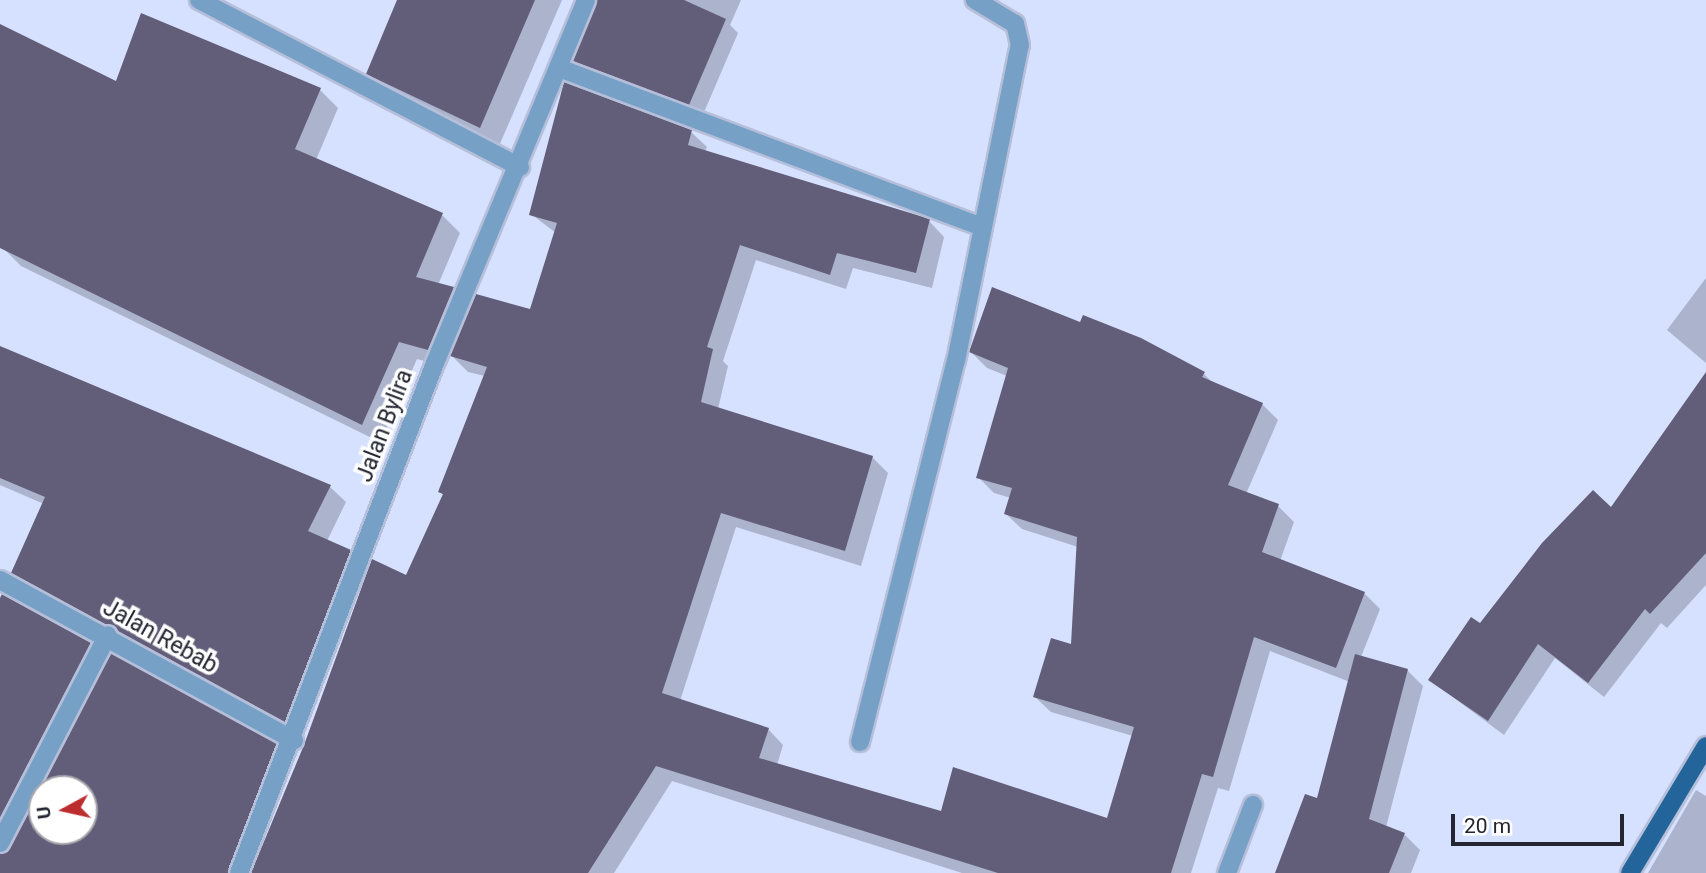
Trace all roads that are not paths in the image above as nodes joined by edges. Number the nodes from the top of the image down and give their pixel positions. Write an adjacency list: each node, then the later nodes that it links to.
1 (199, 0): 5 (street)
2 (586, 0): 4 (street, Jalan Bylira)
3 (975, 0): 6 (street)
4 (559, 68): 5 (street, Jalan Bylira); 6 (street)
5 (520, 167): 9 (street, Jalan Bylira)
6 (982, 227): 10 (street)
7 (0, 580): 8 (street, Jalan Rebab)
8 (108, 635): 9 (street, Jalan Rebab); 13 (street)
9 (294, 740): 14 (street, Jalan Bylira)
10 (860, 742)
11 (1706, 747): 16 (main road)
12 (1253, 805): 15 (street)
13 (0, 843)
14 (239, 873)
15 (1227, 873)
16 (1630, 873)

